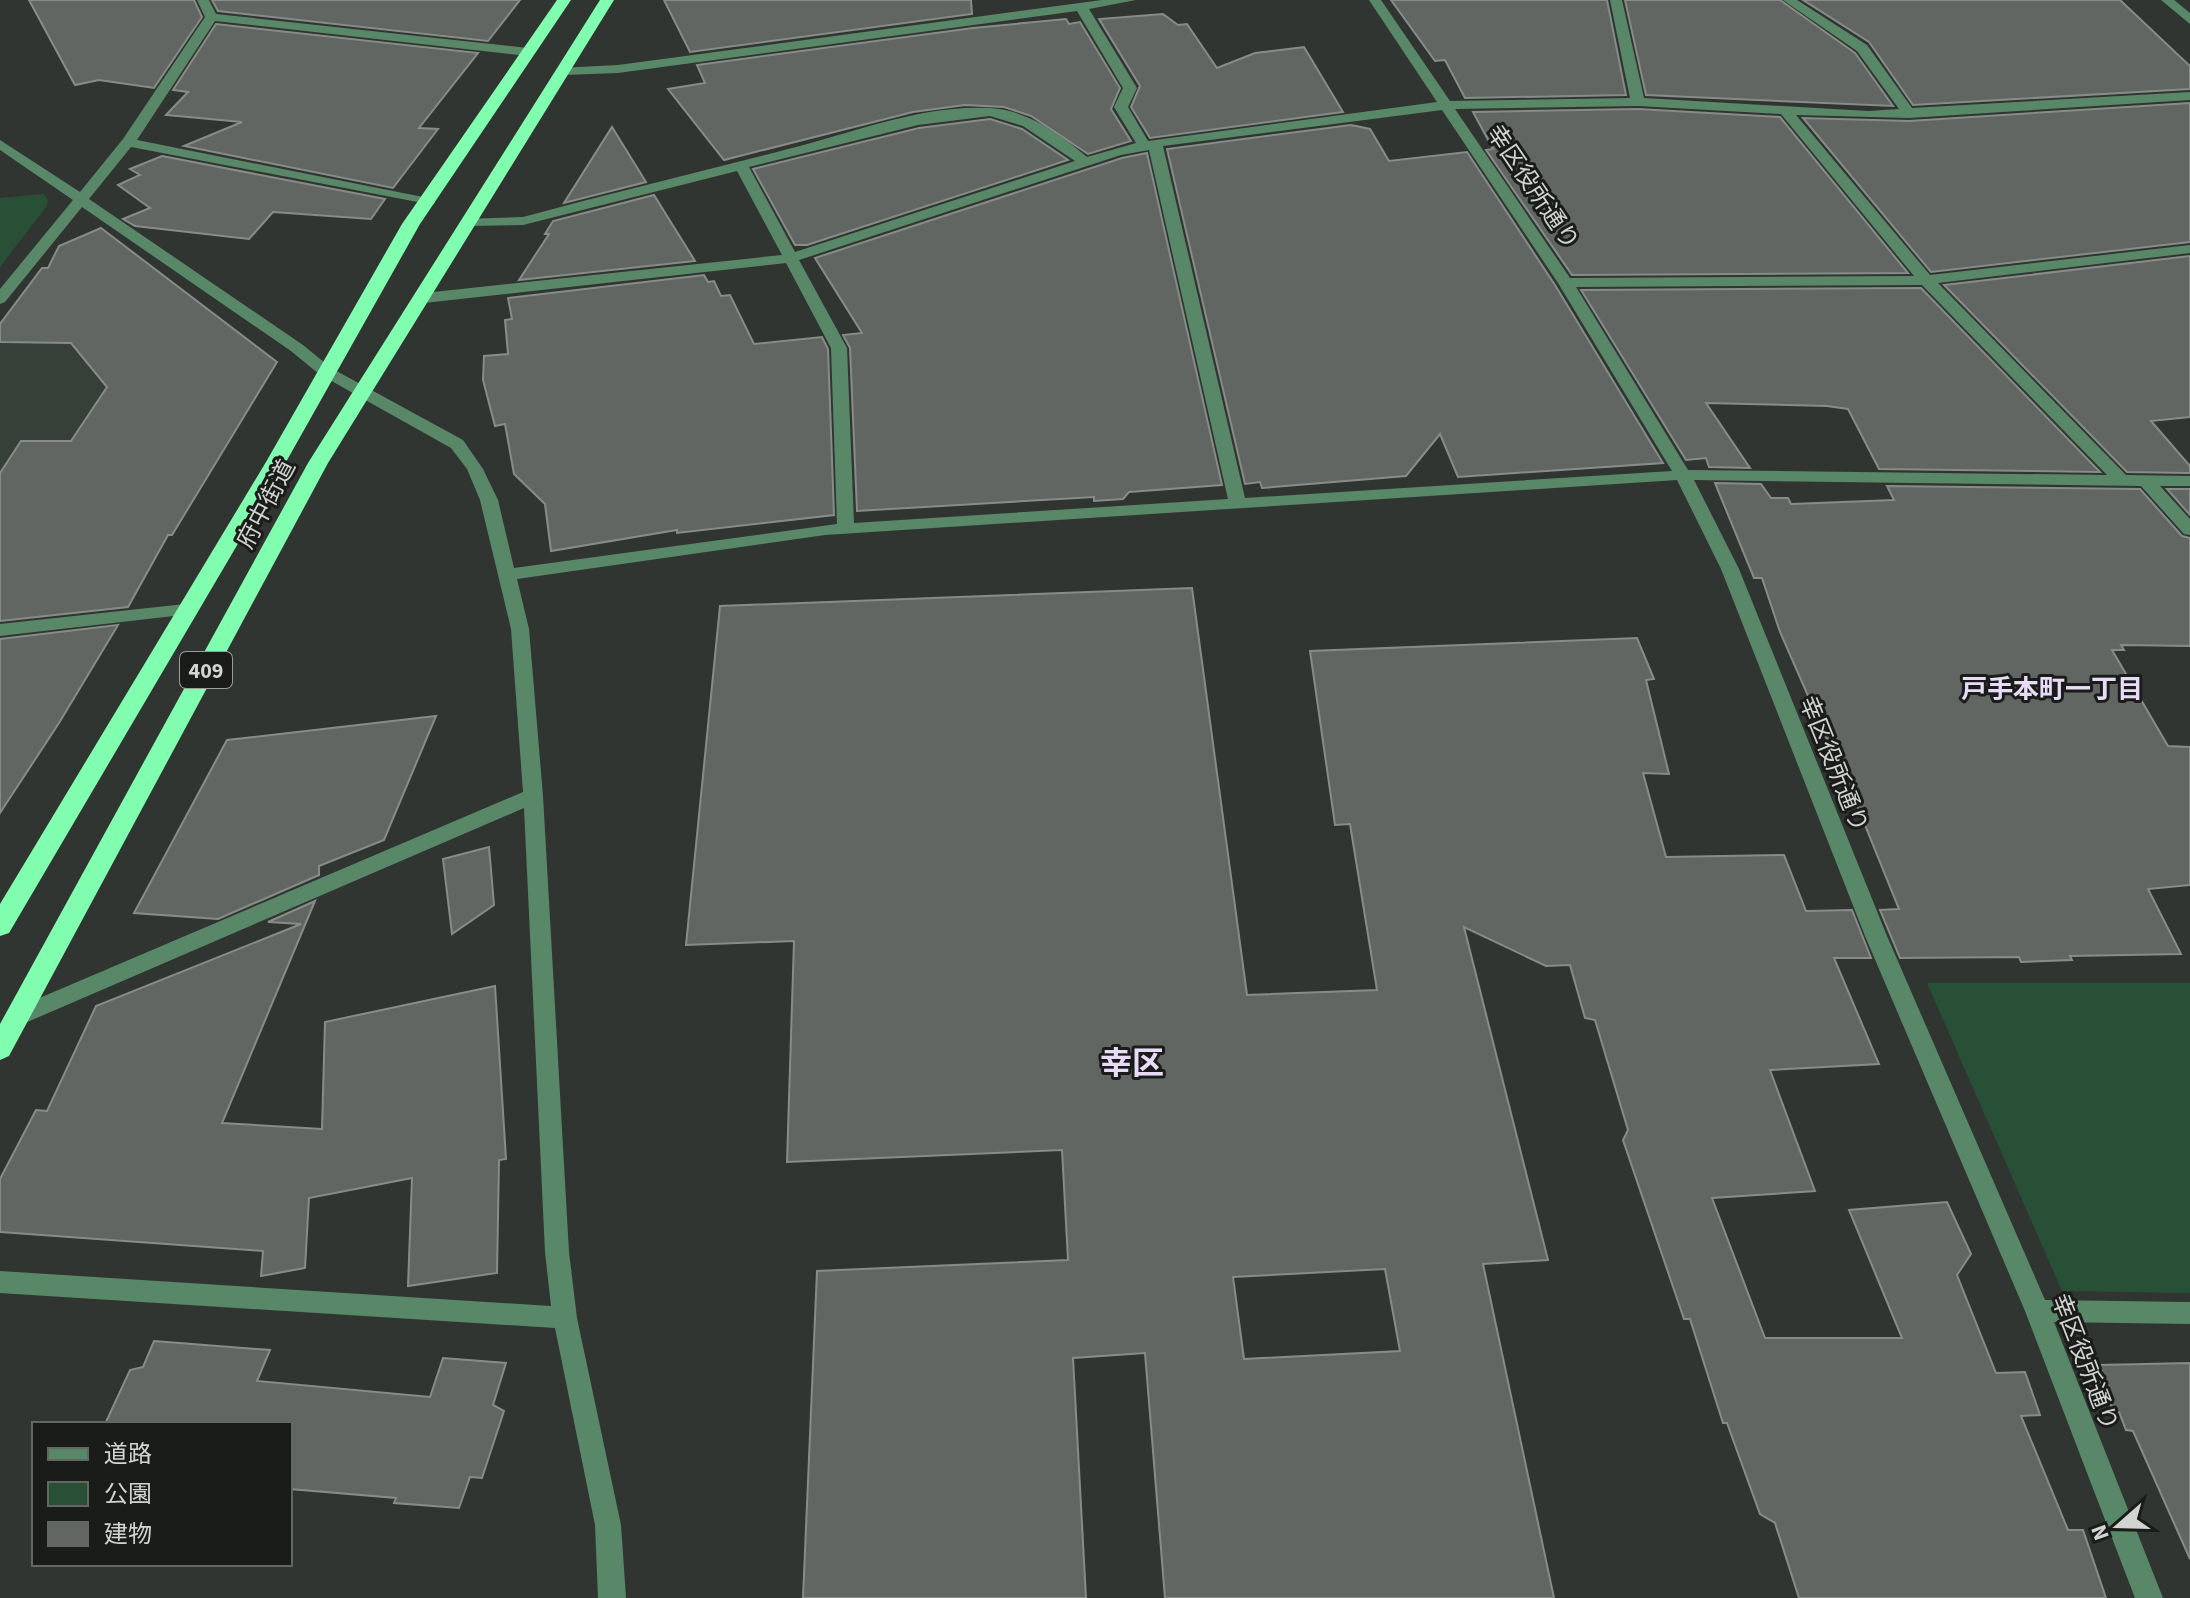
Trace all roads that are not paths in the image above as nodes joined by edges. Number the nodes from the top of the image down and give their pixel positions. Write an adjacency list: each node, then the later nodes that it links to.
1 (203, 0): 10 (street)
2 (564, 0): 12 (highway, 府中街道 / 409)
3 (607, 0): 13 (highway, 府中街道 / 409)
4 (1130, 0): 9 (street)
5 (1375, 0): 16 (street, 幸区役所通り)
6 (1616, 0): 15 (street)
7 (1789, 0): 18 (street)
8 (2167, 0): 11 (street)
9 (1081, 7): 13 (street); 21 (street)
10 (211, 17): 12 (street); 19 (street)
11 (2190, 20)
12 (528, 52): 25 (highway, 府中街道 / 409)
13 (564, 71): 26 (highway, 府中街道 / 409)
14 (2190, 96): 18 (street)
15 (1638, 102): 16 (street); 17 (street)
16 (1446, 105): 21 (street); 30 (street, 幸区役所通り)
17 (1783, 108): 18 (street); 29 (street)
18 (1909, 114)
19 (128, 142): 24 (street); 25 (street)
20 (0, 144): 24 (street)
21 (1150, 145): 22 (street); 39 (street)
22 (1085, 162): 23 (street); 28 (street)
23 (741, 165): 26 (street); 28 (street)
24 (79, 200): 32 (street); 33 (street)
25 (428, 202): 33 (highway, 府中街道 / 409)
26 (469, 222): 31 (highway, 府中街道 / 409)
27 (2190, 249): 29 (street)
28 (791, 258): 31 (street); 40 (street)
29 (1926, 280): 30 (street); 36 (street)
30 (1566, 283): 35 (street, 幸区役所通り)
31 (424, 298): 34 (highway, 府中街道 / 409)
32 (0, 299)
33 (325, 371): 34 (street); 43 (highway, 府中街道 / 409)
34 (364, 392): 42 (street); 47 (highway, 府中街道 / 409)
35 (1683, 475): 36 (street); 39 (street); 50 (street, 幸区役所通り)
36 (2121, 480): 37 (street)
37 (2145, 480): 38 (street); 41 (street)
38 (2190, 481)
39 (1238, 506): 40 (street)
40 (846, 529): 42 (street)
41 (2190, 530)
42 (508, 575): 45 (street)
43 (185, 610): 44 (street); 46 (highway, 府中街道 / 409)
44 (0, 630)
45 (533, 796): 47 (street); 52 (street)
46 (0, 926)
47 (17, 1017): 48 (highway, 府中街道 / 409)
48 (0, 1049)
49 (0, 1282): 52 (street)
50 (2037, 1311): 51 (street); 54 (street, 幸区役所通り)
51 (2190, 1313)
52 (565, 1318): 53 (street)
53 (612, 1598)
54 (2149, 1598)

